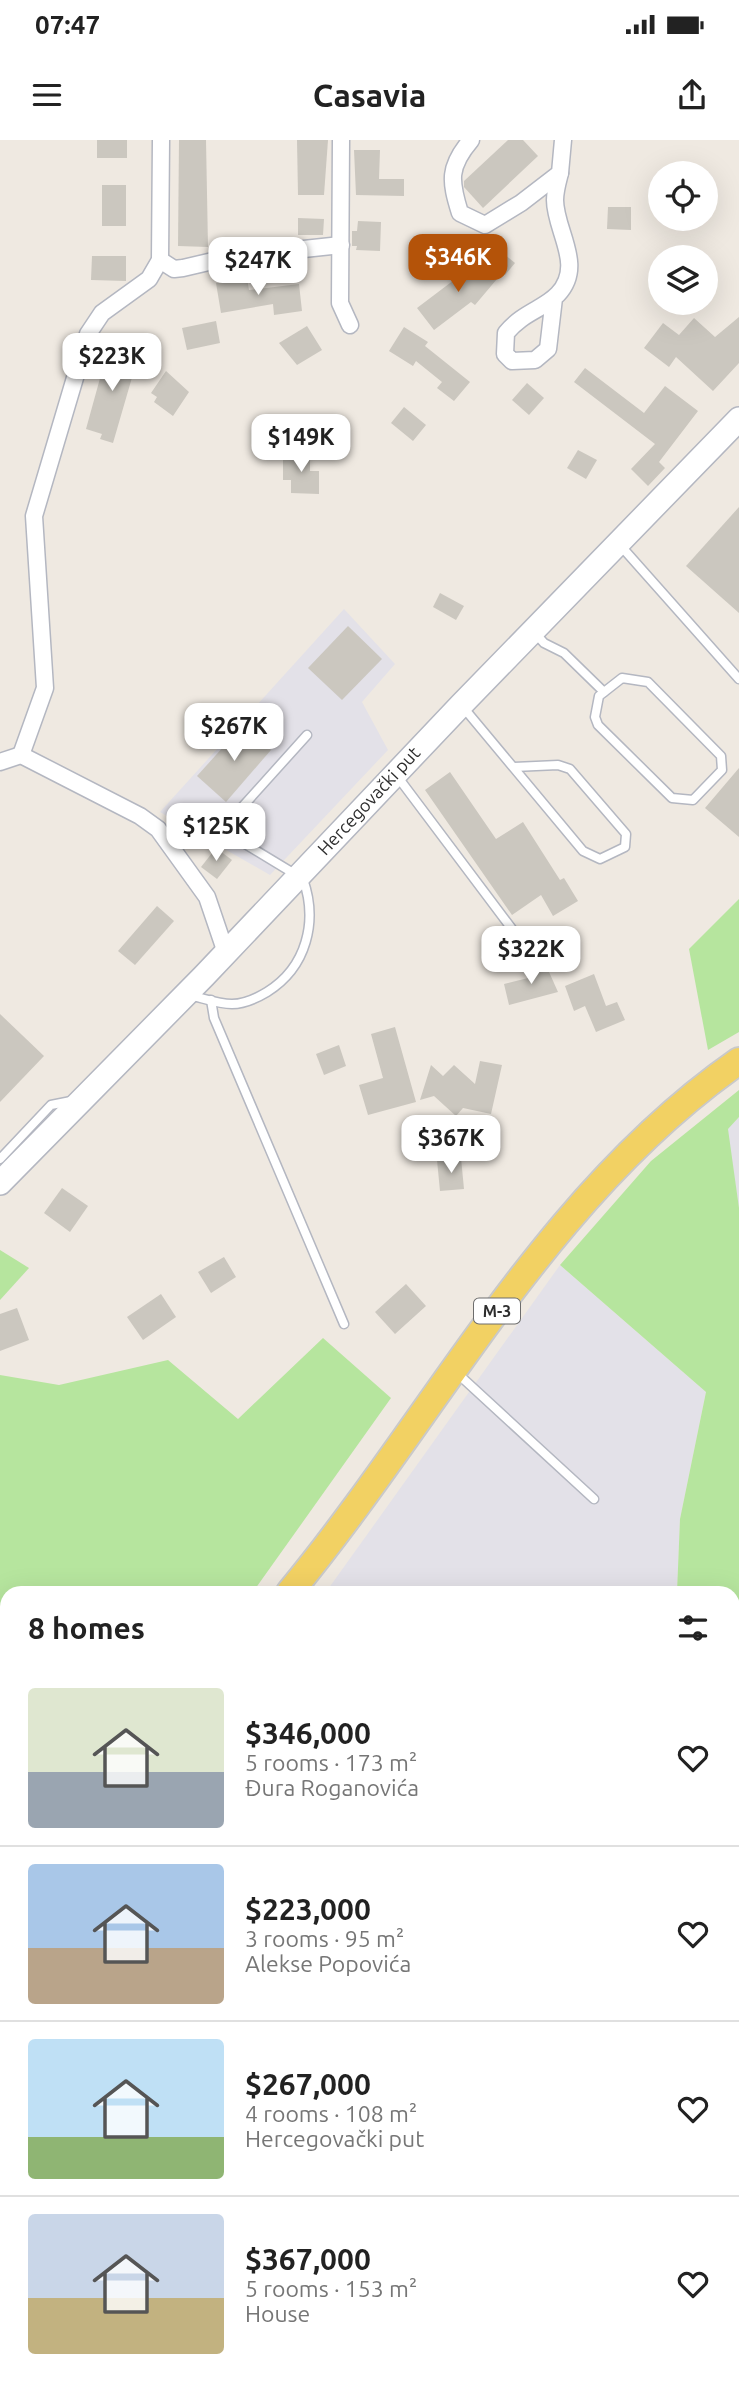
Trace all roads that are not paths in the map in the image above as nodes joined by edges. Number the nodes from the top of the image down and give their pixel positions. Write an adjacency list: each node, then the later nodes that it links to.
1 (160, 140): 7 (street)
2 (341, 140): 6 (street)
3 (471, 140): 5 (street)
4 (563, 140): 5 (street)
5 (559, 173): 8 (street)
6 (341, 245): 7 (street); 9 (street)
7 (160, 260): 17 (street)
8 (554, 298)
9 (350, 325)
10 (739, 419): 11 (main road, Hercegovački put)
11 (618, 543): 12 (main road, Hercegovački put); 13 (lane)
12 (533, 630): 14 (lane); 15 (main road, Hercegovački put)
13 (739, 679)
14 (604, 692): 14 (lane)
15 (461, 705): 19 (lane); 20 (main road, Hercegovački put)
16 (307, 735): 21 (lane)
17 (21, 755): 18 (street); 22 (street)
18 (1, 761)
19 (514, 767): 19 (lane)
20 (395, 774): 21 (main road, Hercegovački put); 23 (lane)
21 (300, 874): 22 (main road, Hercegovački put); 25 (lane)
22 (226, 953): 24 (main road, Hercegovački put)
23 (530, 953)
24 (187, 994): 25 (lane); 27 (main road, Hercegovački put)
25 (211, 999): 30 (lane)
26 (739, 1061): 31 (main road, M-3)
27 (79, 1099): 28 (lane); 29 (main road, Hercegovački put)
28 (0, 1159)
29 (0, 1183)
30 (344, 1324)
31 (453, 1369): 32 (lane); 33 (main road, M-3)
32 (594, 1499)
33 (294, 1586)

